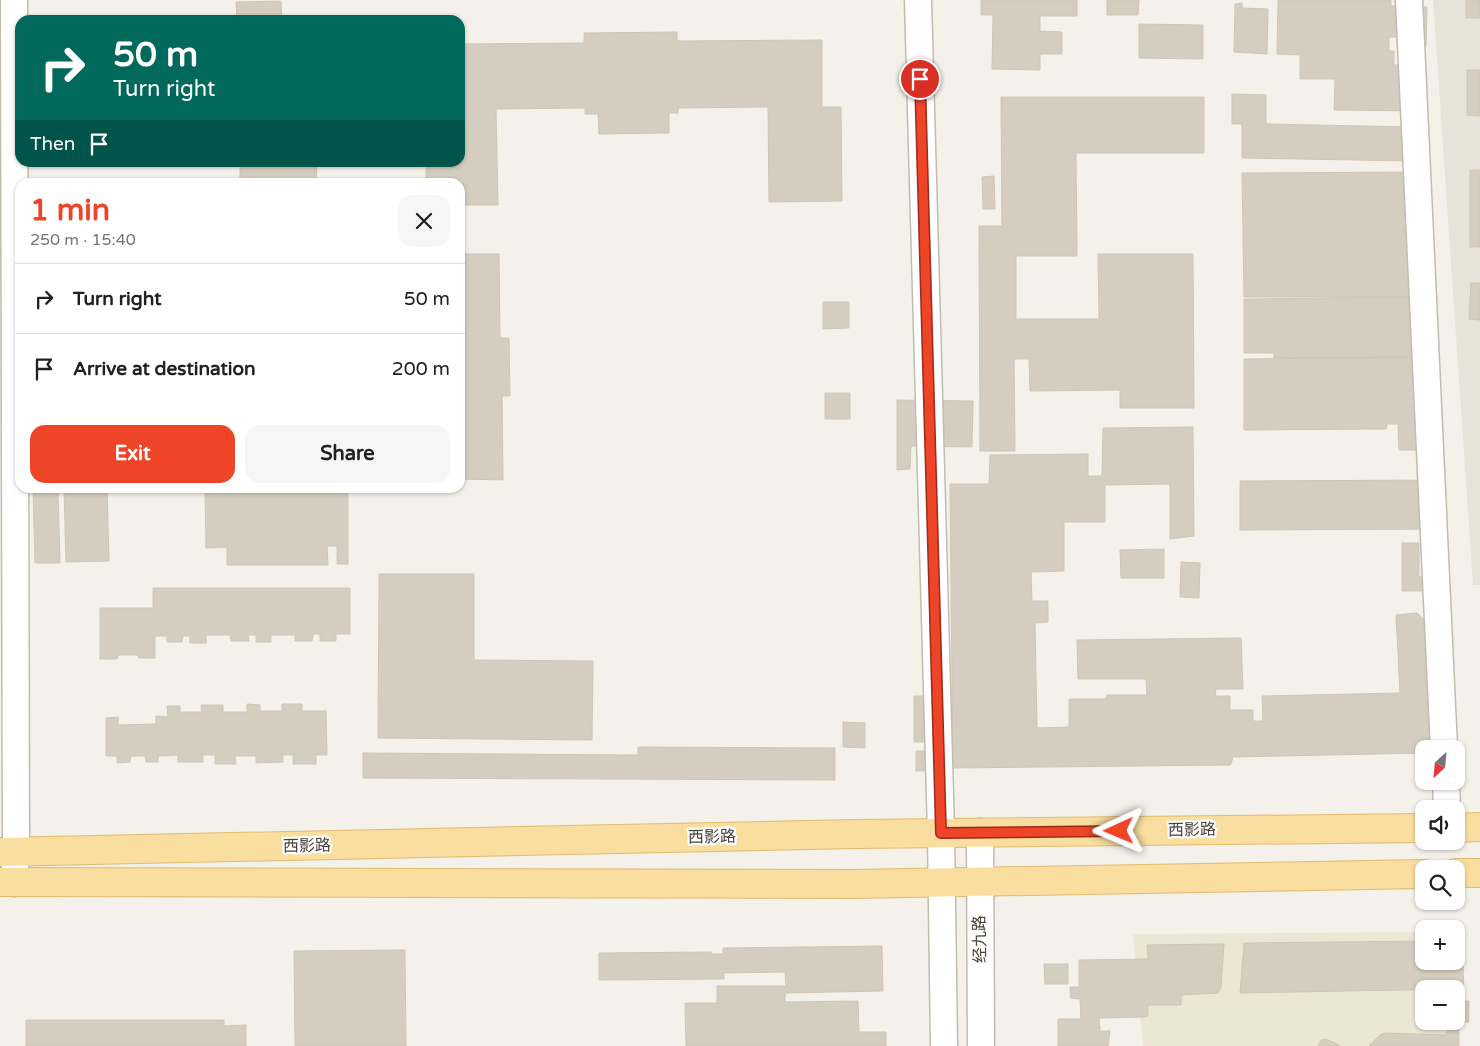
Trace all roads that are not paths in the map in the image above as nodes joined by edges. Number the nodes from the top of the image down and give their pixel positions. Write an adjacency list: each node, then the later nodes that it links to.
1 (14, 0): 10 (street)
2 (918, 0): 9 (street)
3 (1409, 0): 4 (street)
4 (1444, 740)
5 (1480, 827): 7 (main road)
6 (1415, 828): 8 (main road, 西影路)
7 (1465, 828)
8 (980, 832): 9 (main road, 西影路); 14 (street, 经九路)
9 (941, 833): 10 (main road, 西影路); 16 (street)
10 (8, 852): 15 (street)
11 (1465, 873): 12 (main road)
12 (1480, 873)
13 (1415, 874): 14 (main road)
14 (980, 882): 16 (main road); 18 (street, 经九路)
15 (7, 883): 16 (main road)
16 (942, 883): 17 (street)
17 (944, 1046)
18 (981, 1046)

